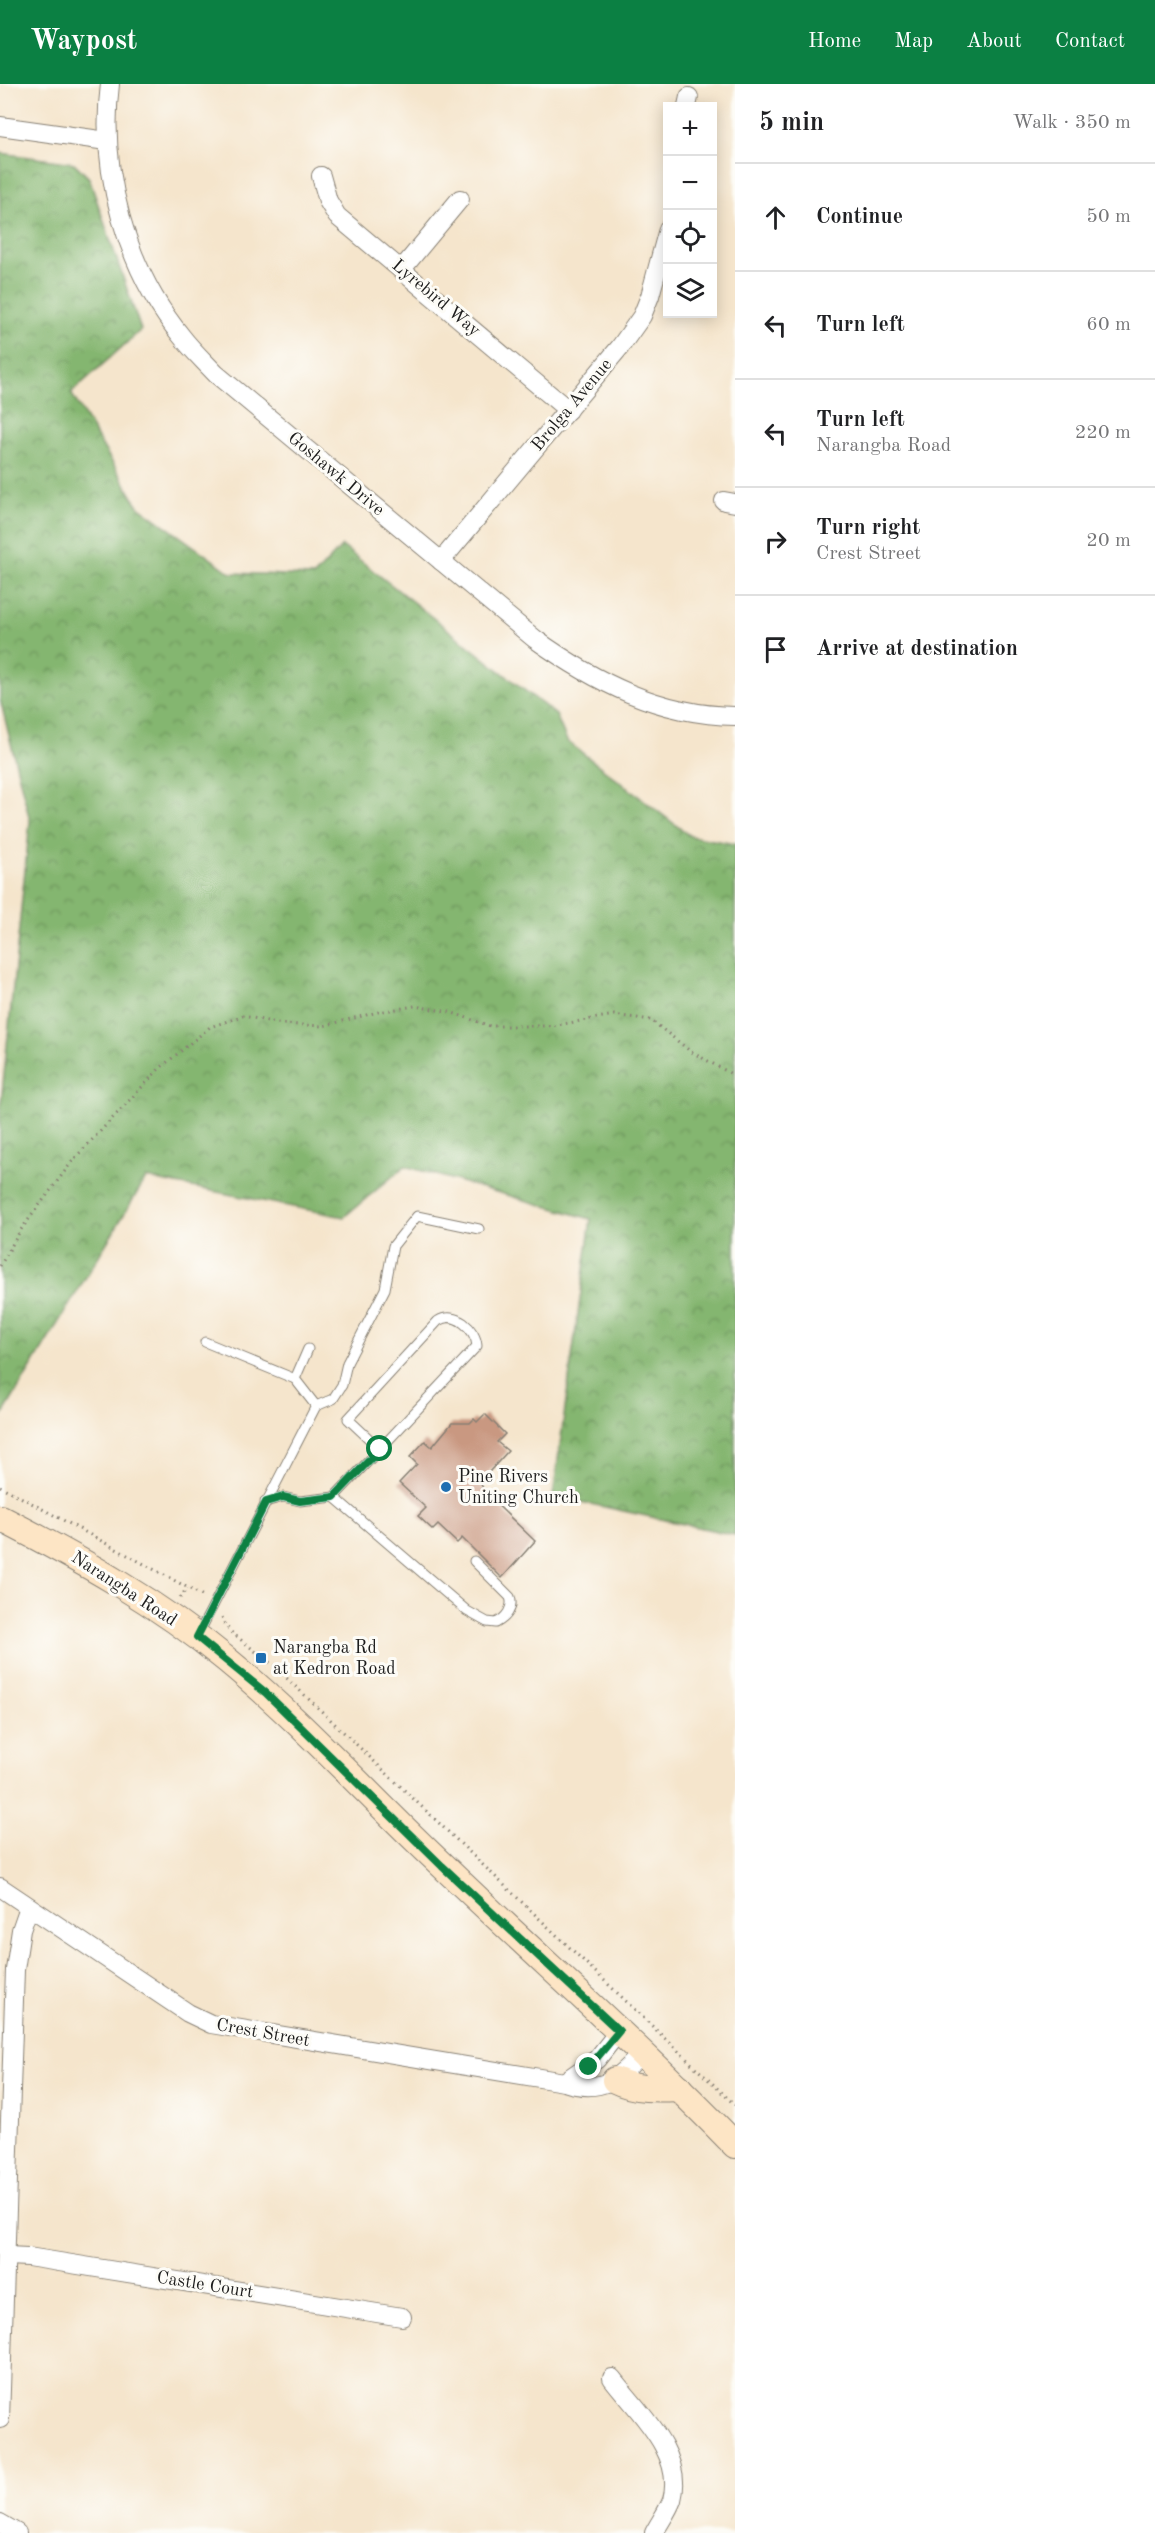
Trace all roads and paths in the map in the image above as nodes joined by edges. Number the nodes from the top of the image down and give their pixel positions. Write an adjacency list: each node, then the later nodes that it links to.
1 (110, 84): 3 (street, Goshawk Drive)
2 (0, 126): 3 (street)
3 (107, 141): 9 (street, Goshawk Drive)
4 (321, 176): 7 (street, Lyrebird Way)
5 (460, 199): 7 (street)
6 (663, 252): 8 (street, Brolga Avenue)
7 (402, 269): 8 (street, Lyrebird Way)
8 (568, 410): 9 (street, Brolga Avenue)
9 (441, 561): 10 (street, Goshawk Drive)
10 (735, 716)
11 (735, 1076): 13 (path)
12 (479, 1229): 17 (lane)
13 (0, 1266)
14 (206, 1342): 16 (lane)
15 (308, 1349): 16 (lane)
16 (295, 1379): 17 (lane)
17 (316, 1406): 21 (lane)
18 (380, 1449): 18 (lane); 20 (lane)
19 (0, 1486): 24 (path)
20 (334, 1497): 21 (lane); 23 (lane)
21 (266, 1502): 28 (lane)
22 (0, 1518): 28 (main road, Narangba Road)
23 (474, 1561)
24 (187, 1588): 25 (path); 26 (path)
25 (200, 1594)
26 (180, 1598)
27 (222, 1613): 36 (path)
28 (197, 1637): 31 (main road, Narangba Road)
29 (0, 1887): 30 (street, Crest Street)
30 (29, 1906): 34 (street, Crest Street); 38 (street)
31 (619, 2031): 32 (main road, Narangba Road); 34 (street)
32 (642, 2052): 33 (street); 35 (main road, Narangba Road)
33 (615, 2080): 34 (street, Crest Street); 35 (main road)
34 (564, 2082)
35 (679, 2088): 37 (main road, Narangba Road)
36 (735, 2104)
37 (735, 2145)
38 (7, 2256): 39 (street, Castle Court); 41 (street)
39 (402, 2317)
40 (612, 2378): 44 (street)
41 (0, 2419)
42 (0, 2522): 43 (street)
43 (17, 2533)
44 (654, 2533)

